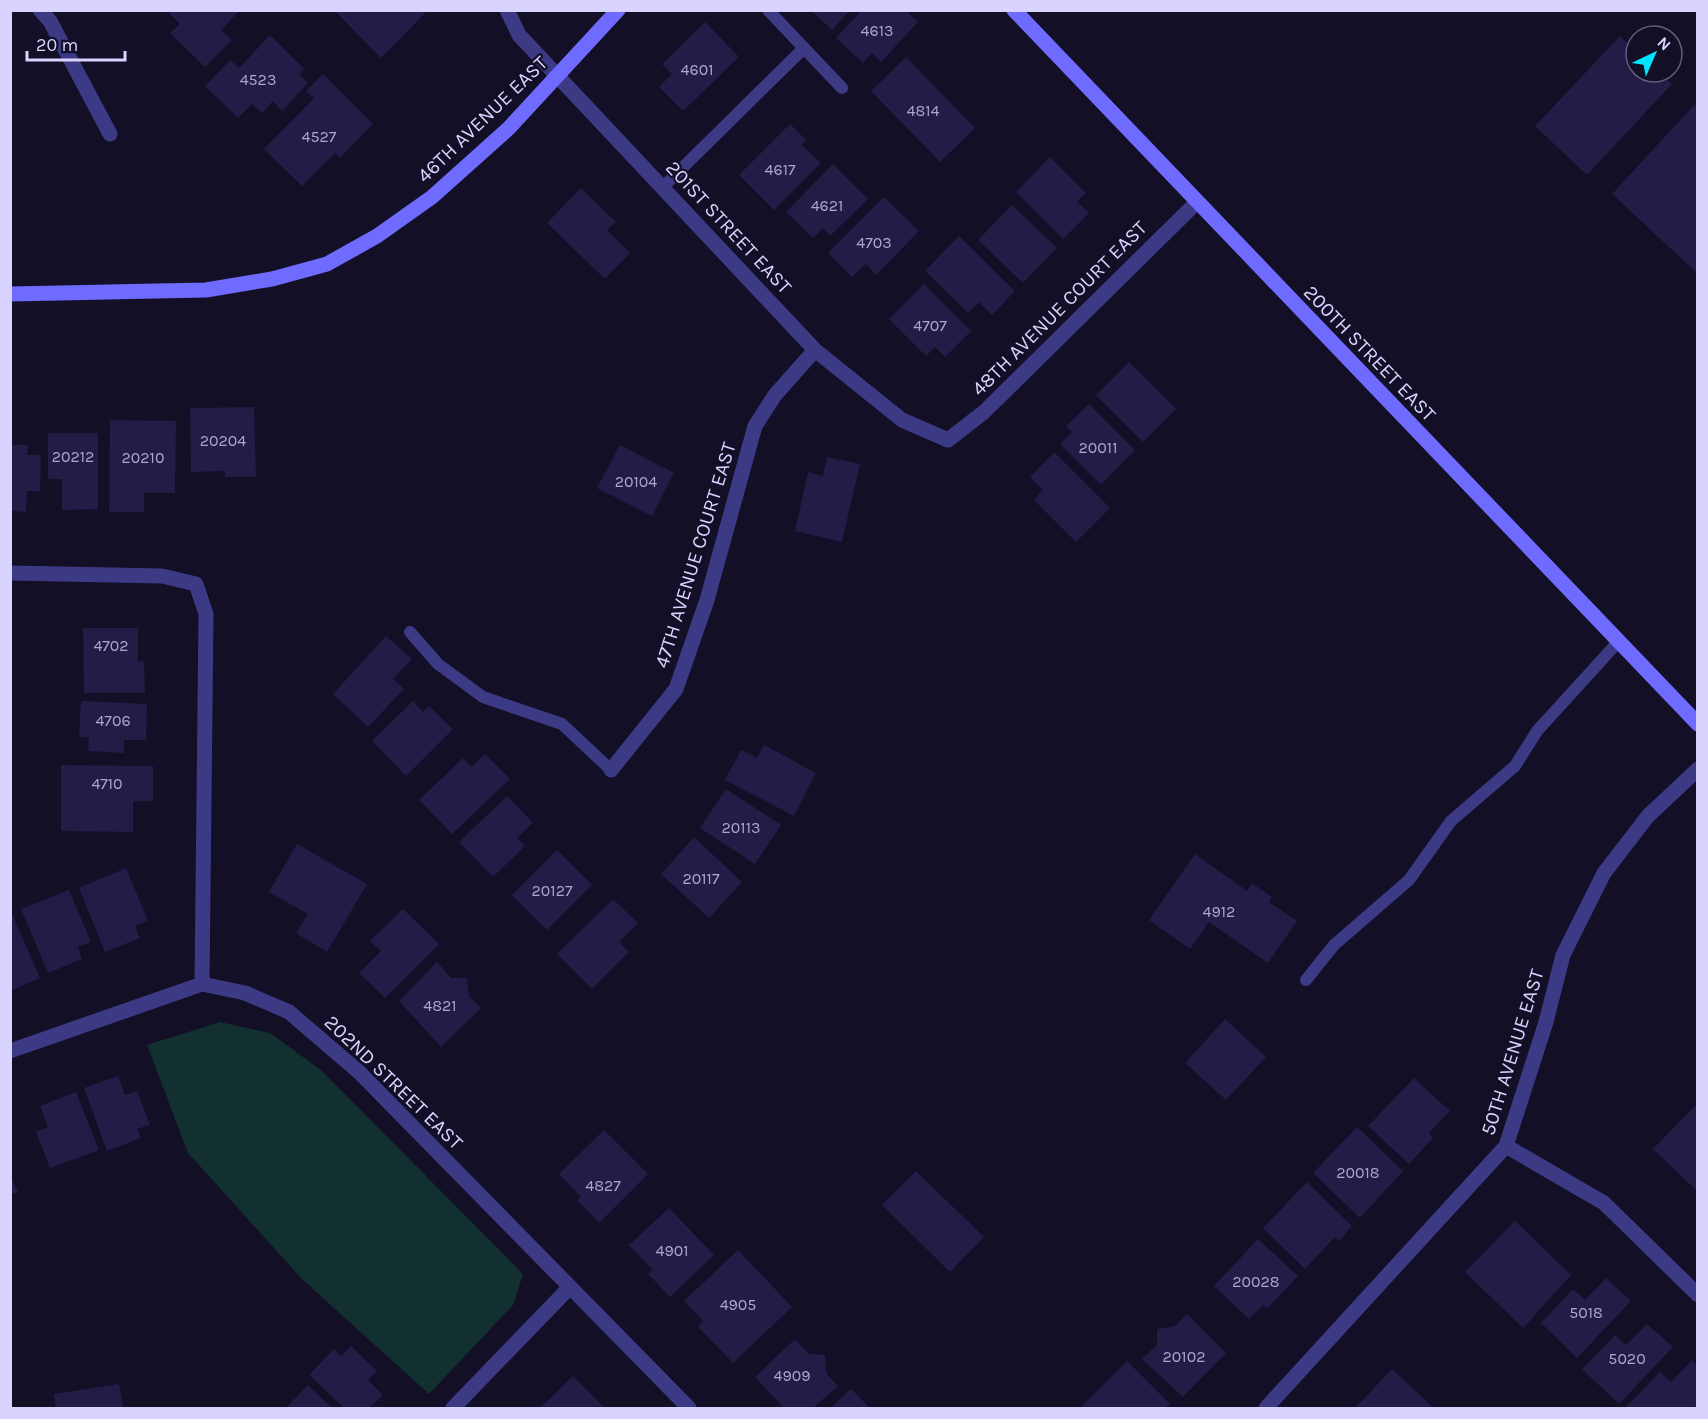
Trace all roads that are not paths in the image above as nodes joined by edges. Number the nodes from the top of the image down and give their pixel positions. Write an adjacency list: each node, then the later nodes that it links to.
1 (40, 10): 9 (street)
2 (507, 10): 7 (street, 201ST STREET EAST)
3 (618, 10): 7 (street, 46TH AVENUE EAST)
4 (768, 10): 6 (lane)
5 (1014, 10): 11 (street, 200TH STREET EAST)
6 (804, 48): 8 (lane); 10 (lane)
7 (559, 75): 10 (street, 201ST STREET EAST); 12 (street, 46TH AVENUE EAST)
8 (842, 88)
9 (110, 134)
10 (663, 187): 13 (street, 201ST STREET EAST)
11 (1196, 203): 14 (street, 48TH AVENUE COURT EAST); 17 (street, 200TH STREET EAST)
12 (10, 294)
13 (815, 350): 14 (street, 201ST STREET EAST); 20 (street, 47TH AVENUE COURT EAST)
14 (948, 440)
15 (10, 573): 22 (street)
16 (410, 632): 20 (lane)
17 (1618, 642): 18 (street, 200TH STREET EAST); 21 (lane)
18 (1698, 724)
19 (1698, 769): 24 (street, 50TH AVENUE EAST)
20 (611, 770)
21 (1306, 980)
22 (202, 984): 23 (street); 25 (street, 202ND STREET EAST)
23 (10, 1050)
24 (1506, 1146): 26 (street); 29 (street, 50TH AVENUE EAST)
25 (570, 1287): 27 (street); 28 (street, 202ND STREET EAST)
26 (1698, 1295)
27 (453, 1408)
28 (689, 1408)
29 (1266, 1408)

